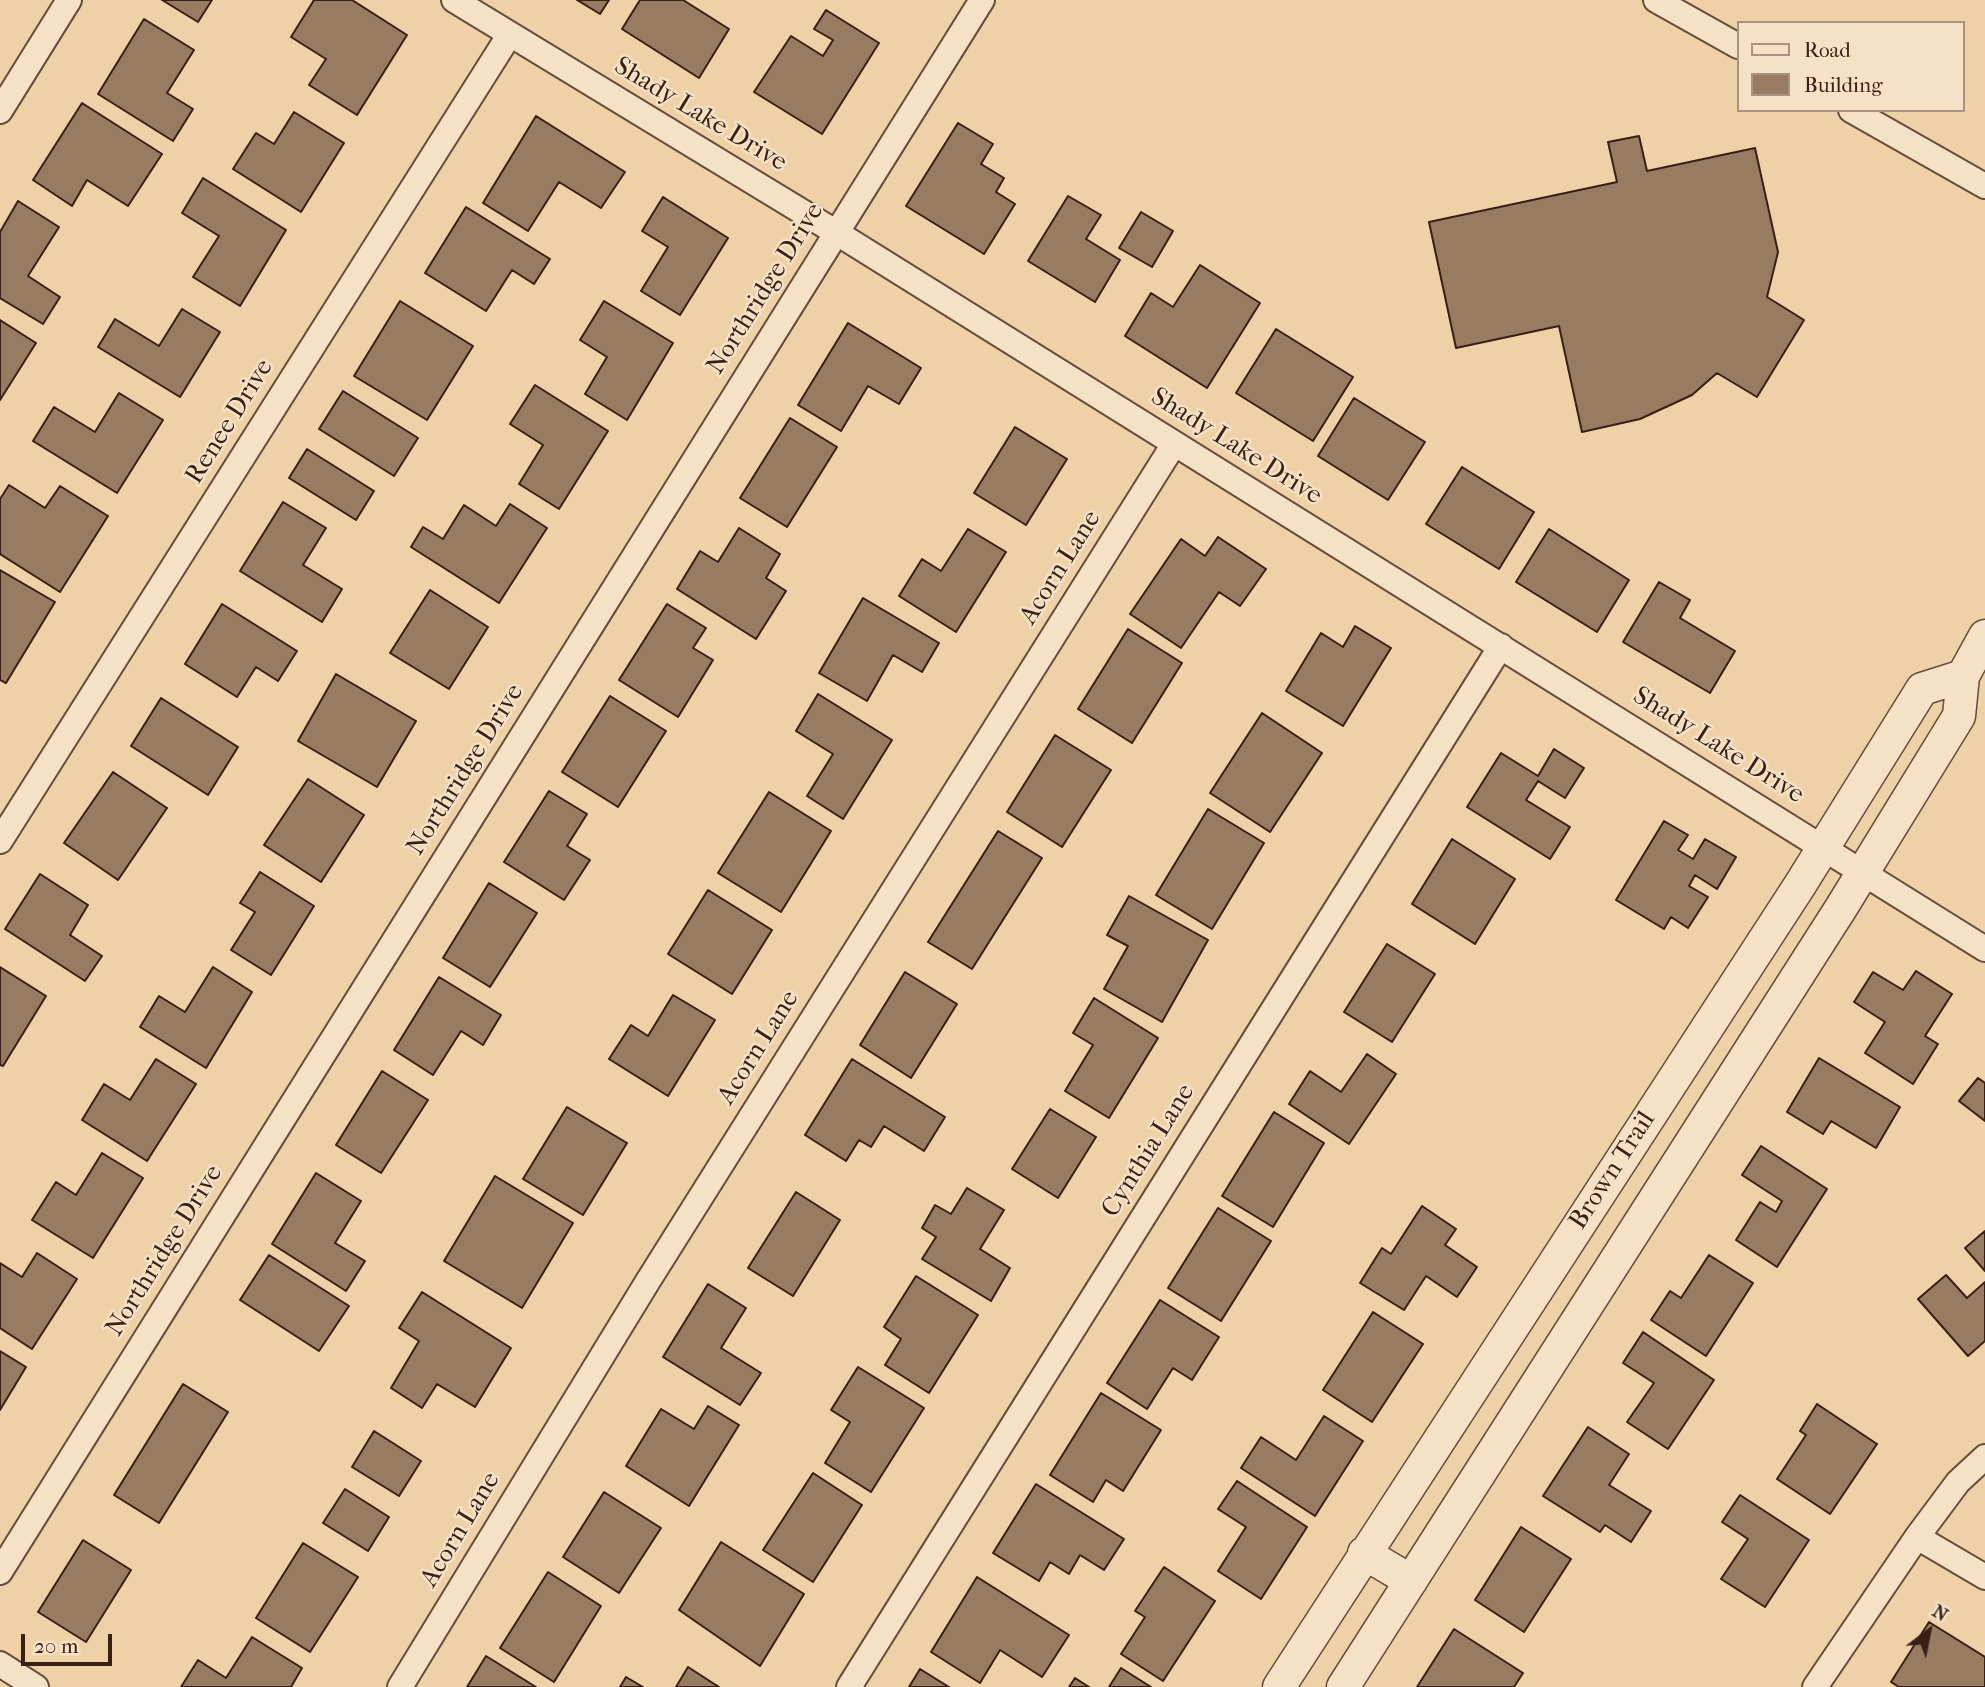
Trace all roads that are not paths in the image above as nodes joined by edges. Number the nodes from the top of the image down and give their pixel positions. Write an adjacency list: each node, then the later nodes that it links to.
1 (69, 0): 7 (street)
2 (454, 0): 5 (street, Shady Lake Drive)
3 (982, 0): 10 (street, Northridge Drive)
4 (1656, 0): 6 (street)
5 (510, 34): 10 (street, Shady Lake Drive); 15 (street, Renee Drive)
6 (1736, 45)
7 (0, 111)
8 (1855, 112): 9 (street)
9 (1985, 186)
10 (837, 233): 11 (street, Shady Lake Drive); 22 (street, Northridge Drive)
11 (1174, 444): 13 (street, Shady Lake Drive); 27 (street, Acorn Lane)
12 (1985, 636): 14 (street, Brown Trail)
13 (1501, 646): 16 (street, Shady Lake Drive); 28 (street, Cynthia Lane)
14 (1963, 676): 16 (street, Brown Trail); 17 (street, Brown Trail)
15 (0, 841)
16 (1823, 847): 17 (street, Shady Lake Drive); 21 (street, Brown Trail)
17 (1863, 872): 18 (street, Shady Lake Drive); 24 (street, Brown Trail)
18 (1985, 949)
19 (1985, 1457): 20 (street)
20 (1917, 1537): 23 (street); 31 (street)
21 (1364, 1553): 24 (street); 29 (street, Brown Trail)
22 (0, 1572)
23 (1985, 1577)
24 (1411, 1581): 30 (street, Brown Trail)
25 (0, 1664): 26 (street)
26 (36, 1687)
27 (400, 1687)
28 (849, 1687)
29 (1279, 1687)
30 (1343, 1687)
31 (1815, 1687)

